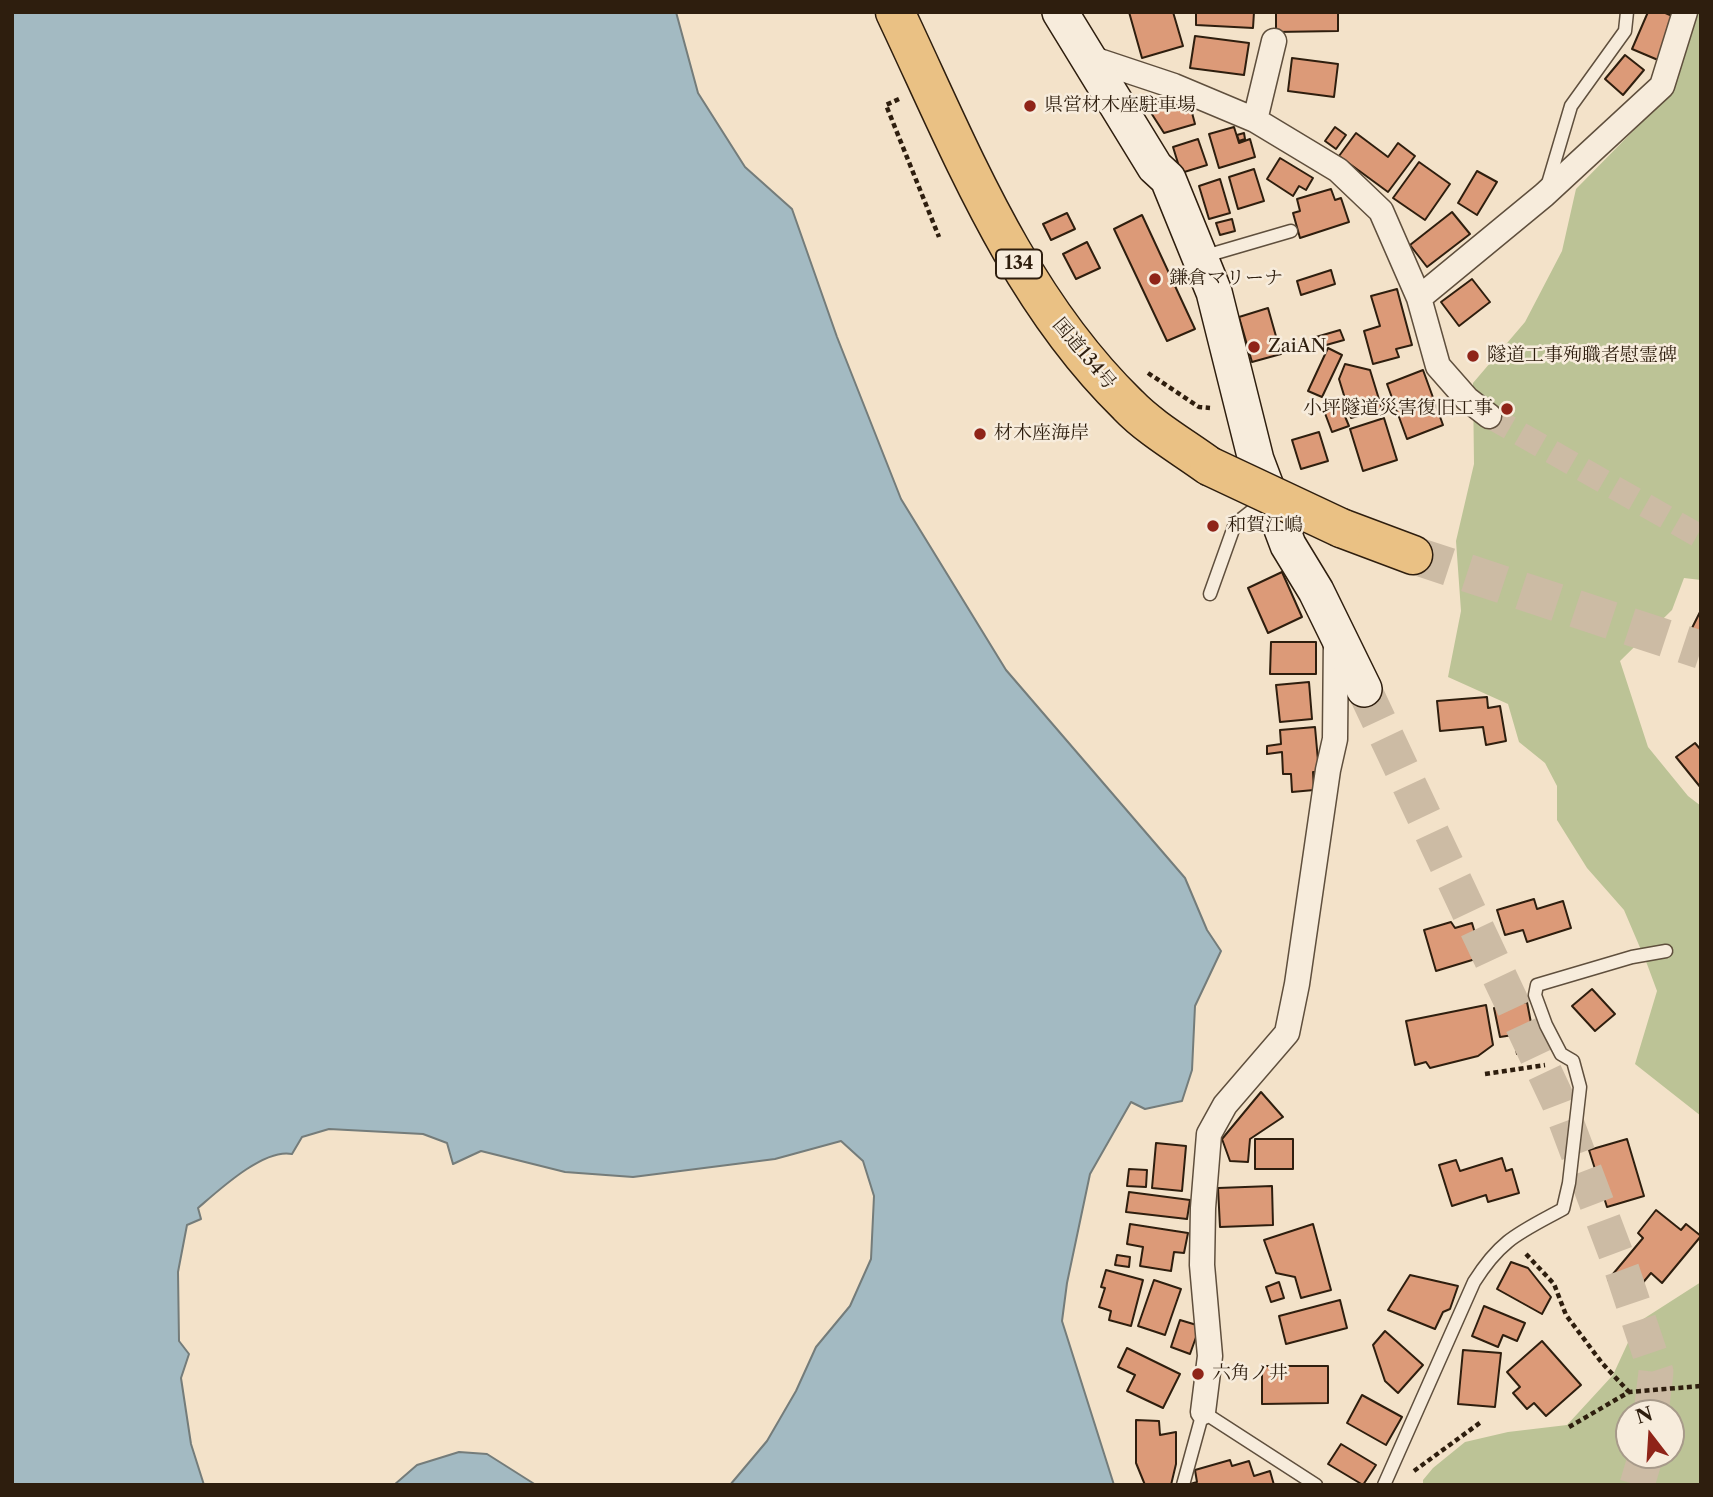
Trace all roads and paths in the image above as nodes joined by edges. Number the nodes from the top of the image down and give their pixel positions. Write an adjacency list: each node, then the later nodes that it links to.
1 (895, 12): 18 (highway, 国道134号 / 134, bridge)
2 (1060, 12): 6 (street)
3 (1628, 12): 9 (lane)
4 (1685, 12): 9 (street)
5 (1274, 41): 8 (street)
6 (1087, 57): 8 (street); 12 (street)
7 (886, 105): 11 (path)
8 (1255, 121): 13 (street)
9 (1544, 195): 13 (street)
10 (1291, 231): 12 (lane)
11 (939, 237)
12 (1202, 257): 15 (street)
13 (1419, 298): 16 (street)
14 (1146, 372): 15 (path)
15 (1245, 413): 17 (street)
16 (1489, 416)
17 (1270, 496): 19 (lane); 20 (street)
18 (1413, 555)
19 (1210, 594)
20 (1336, 633): 21 (street); 28 (street)
21 (1364, 689)
22 (1667, 951): 23 (lane)
23 (1573, 1061): 24 (path); 25 (lane)
24 (1485, 1074)
25 (1510, 1238): 27 (path); 34 (lane)
26 (1701, 1386): 27 (path)
27 (1629, 1392): 30 (path)
28 (1203, 1412): 32 (lane); 33 (lane)
29 (1481, 1422): 31 (path)
30 (1569, 1427)
31 (1406, 1477)
32 (1183, 1485)
33 (1316, 1485)
34 (1384, 1485)

